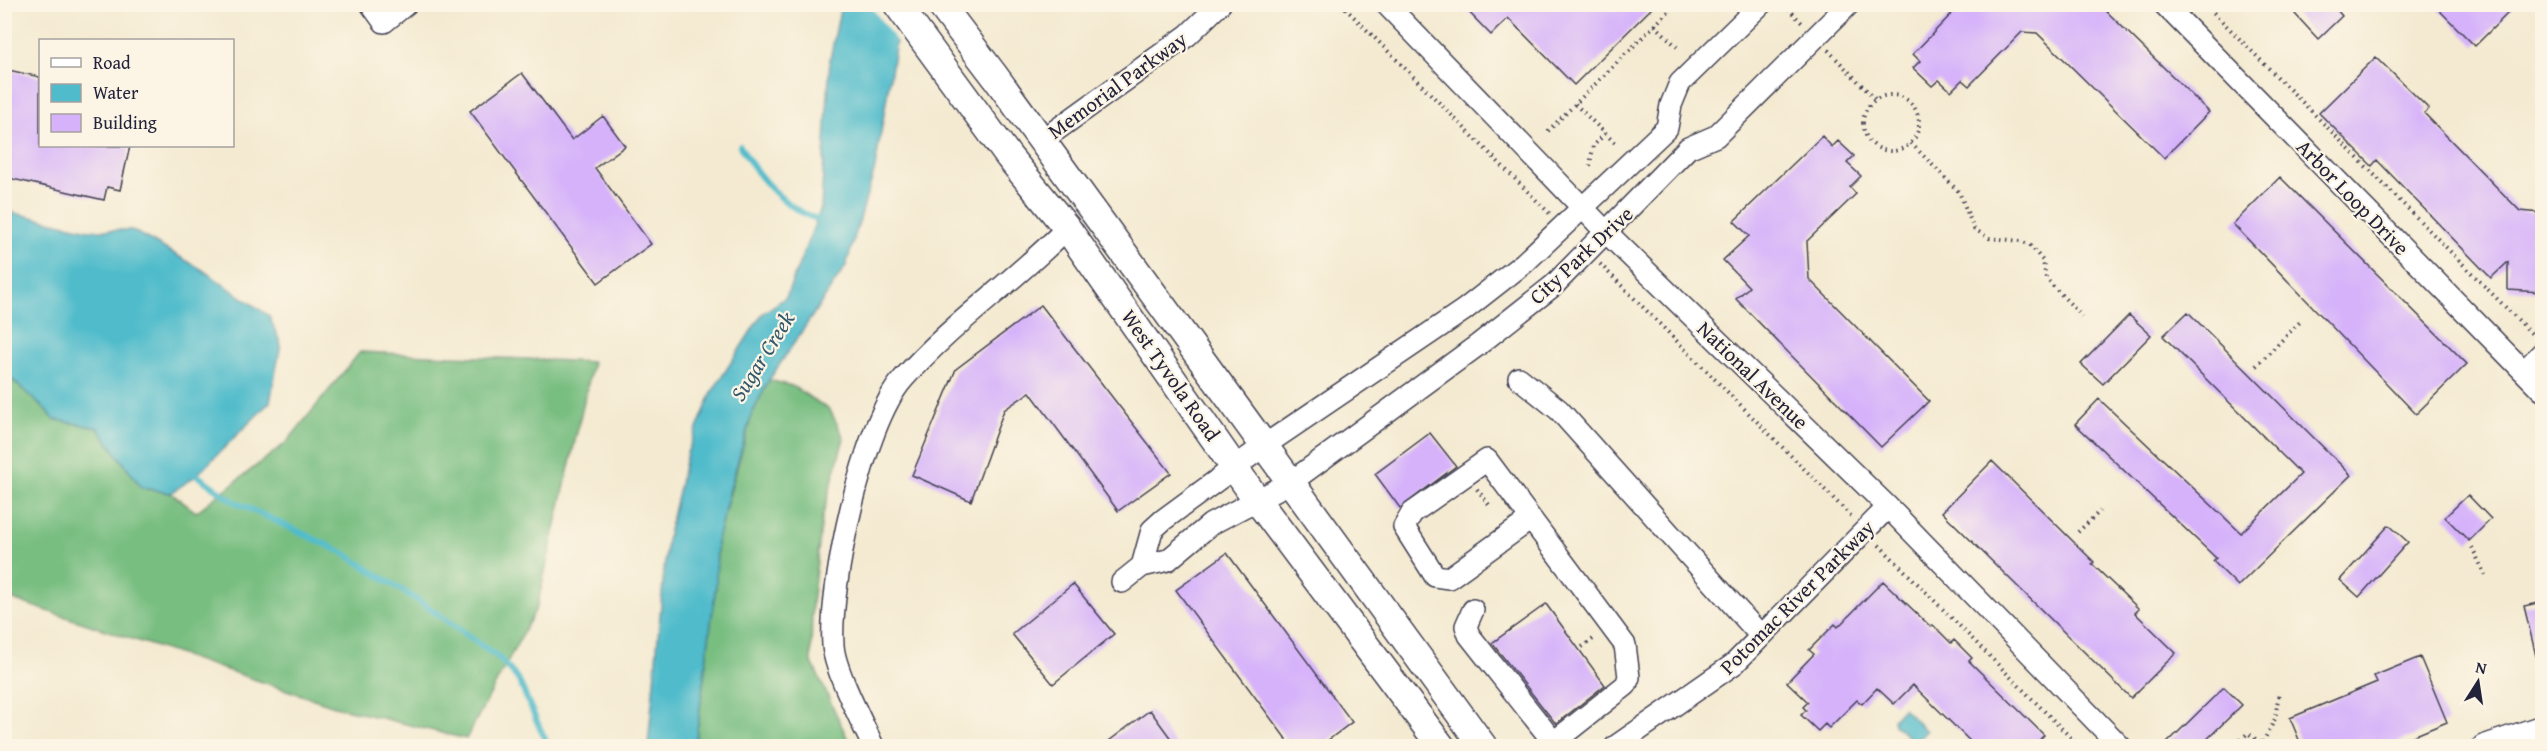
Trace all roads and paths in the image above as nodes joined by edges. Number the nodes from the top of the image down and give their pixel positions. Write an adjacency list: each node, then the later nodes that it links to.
1 (371, 4): 2 (street)
2 (406, 4)
3 (897, 4): 28 (main road, West Tyvola Road)
4 (1220, 4): 22 (street, Memorial Parkway)
5 (1341, 4): 27 (path)
6 (1386, 4): 26 (street, National Avenue)
7 (1676, 4): 14 (path)
8 (1761, 4): 26 (street, City Park Drive)
9 (1784, 4): 15 (path)
10 (1848, 4): 29 (street, City Park Drive)
11 (2164, 4): 37 (street, Arbor Loop Drive)
12 (2205, 4): 35 (path)
13 (945, 11): 22 (main road, West Tyvola Road)
14 (1655, 25): 17 (path); 19 (path)
15 (1809, 30)
16 (1823, 45): 18 (path)
17 (1677, 47)
18 (1875, 99): 23 (path); 23 (path)
19 (1575, 104): 20 (path); 21 (path)
20 (1548, 131)
21 (1605, 134): 24 (path); 25 (path)
22 (1041, 141): 40 (main road, West Tyvola Road)
23 (1911, 143): 32 (path)
24 (1617, 145)
25 (1590, 166)
26 (1583, 207): 29 (street, National Avenue); 31 (street, City Park Drive)
27 (1547, 211)
28 (1067, 228): 41 (main road, West Tyvola Road); 59 (street)
29 (1607, 233): 34 (street, City Park Drive); 44 (street, National Avenue)
30 (1598, 262): 47 (path)
31 (1464, 310): 34 (street); 40 (street, City Park Drive)
32 (2082, 316)
33 (2302, 320): 36 (path)
34 (1478, 345): 42 (street, City Park Drive)
35 (2539, 345): 37 (street)
36 (2256, 366)
37 (2524, 371): 39 (street, Arbor Loop Drive)
38 (1519, 378): 55 (street)
39 (2542, 390)
40 (1265, 445): 41 (street, City Park Drive); 42 (main road, West Tyvola Road)
41 (1236, 468): 43 (main road, West Tyvola Road); 51 (street, City Park Drive)
42 (1292, 482): 43 (street, City Park Drive); 61 (main road, West Tyvola Road)
43 (1257, 500): 51 (street, City Park Drive); 60 (main road, West Tyvola Road)
44 (1888, 507): 55 (street, Potomac River Parkway); 64 (street, National Avenue)
45 (2100, 511): 48 (path)
46 (1531, 519): 46 (street); 54 (street)
47 (1856, 522)
48 (2078, 532)
49 (1874, 540): 63 (path)
50 (2472, 547): 52 (path)
51 (1142, 566): 53 (street)
52 (2485, 575)
53 (1122, 582)
54 (1473, 610)
55 (1761, 636): 62 (street, Potomac River Parkway)
56 (2279, 692): 58 (path)
57 (2542, 726): 65 (street)
58 (2232, 740)
59 (873, 747)
60 (1441, 747)
61 (1483, 747)
62 (1616, 747)
63 (2079, 747)
64 (2120, 747)
65 (2483, 747)

